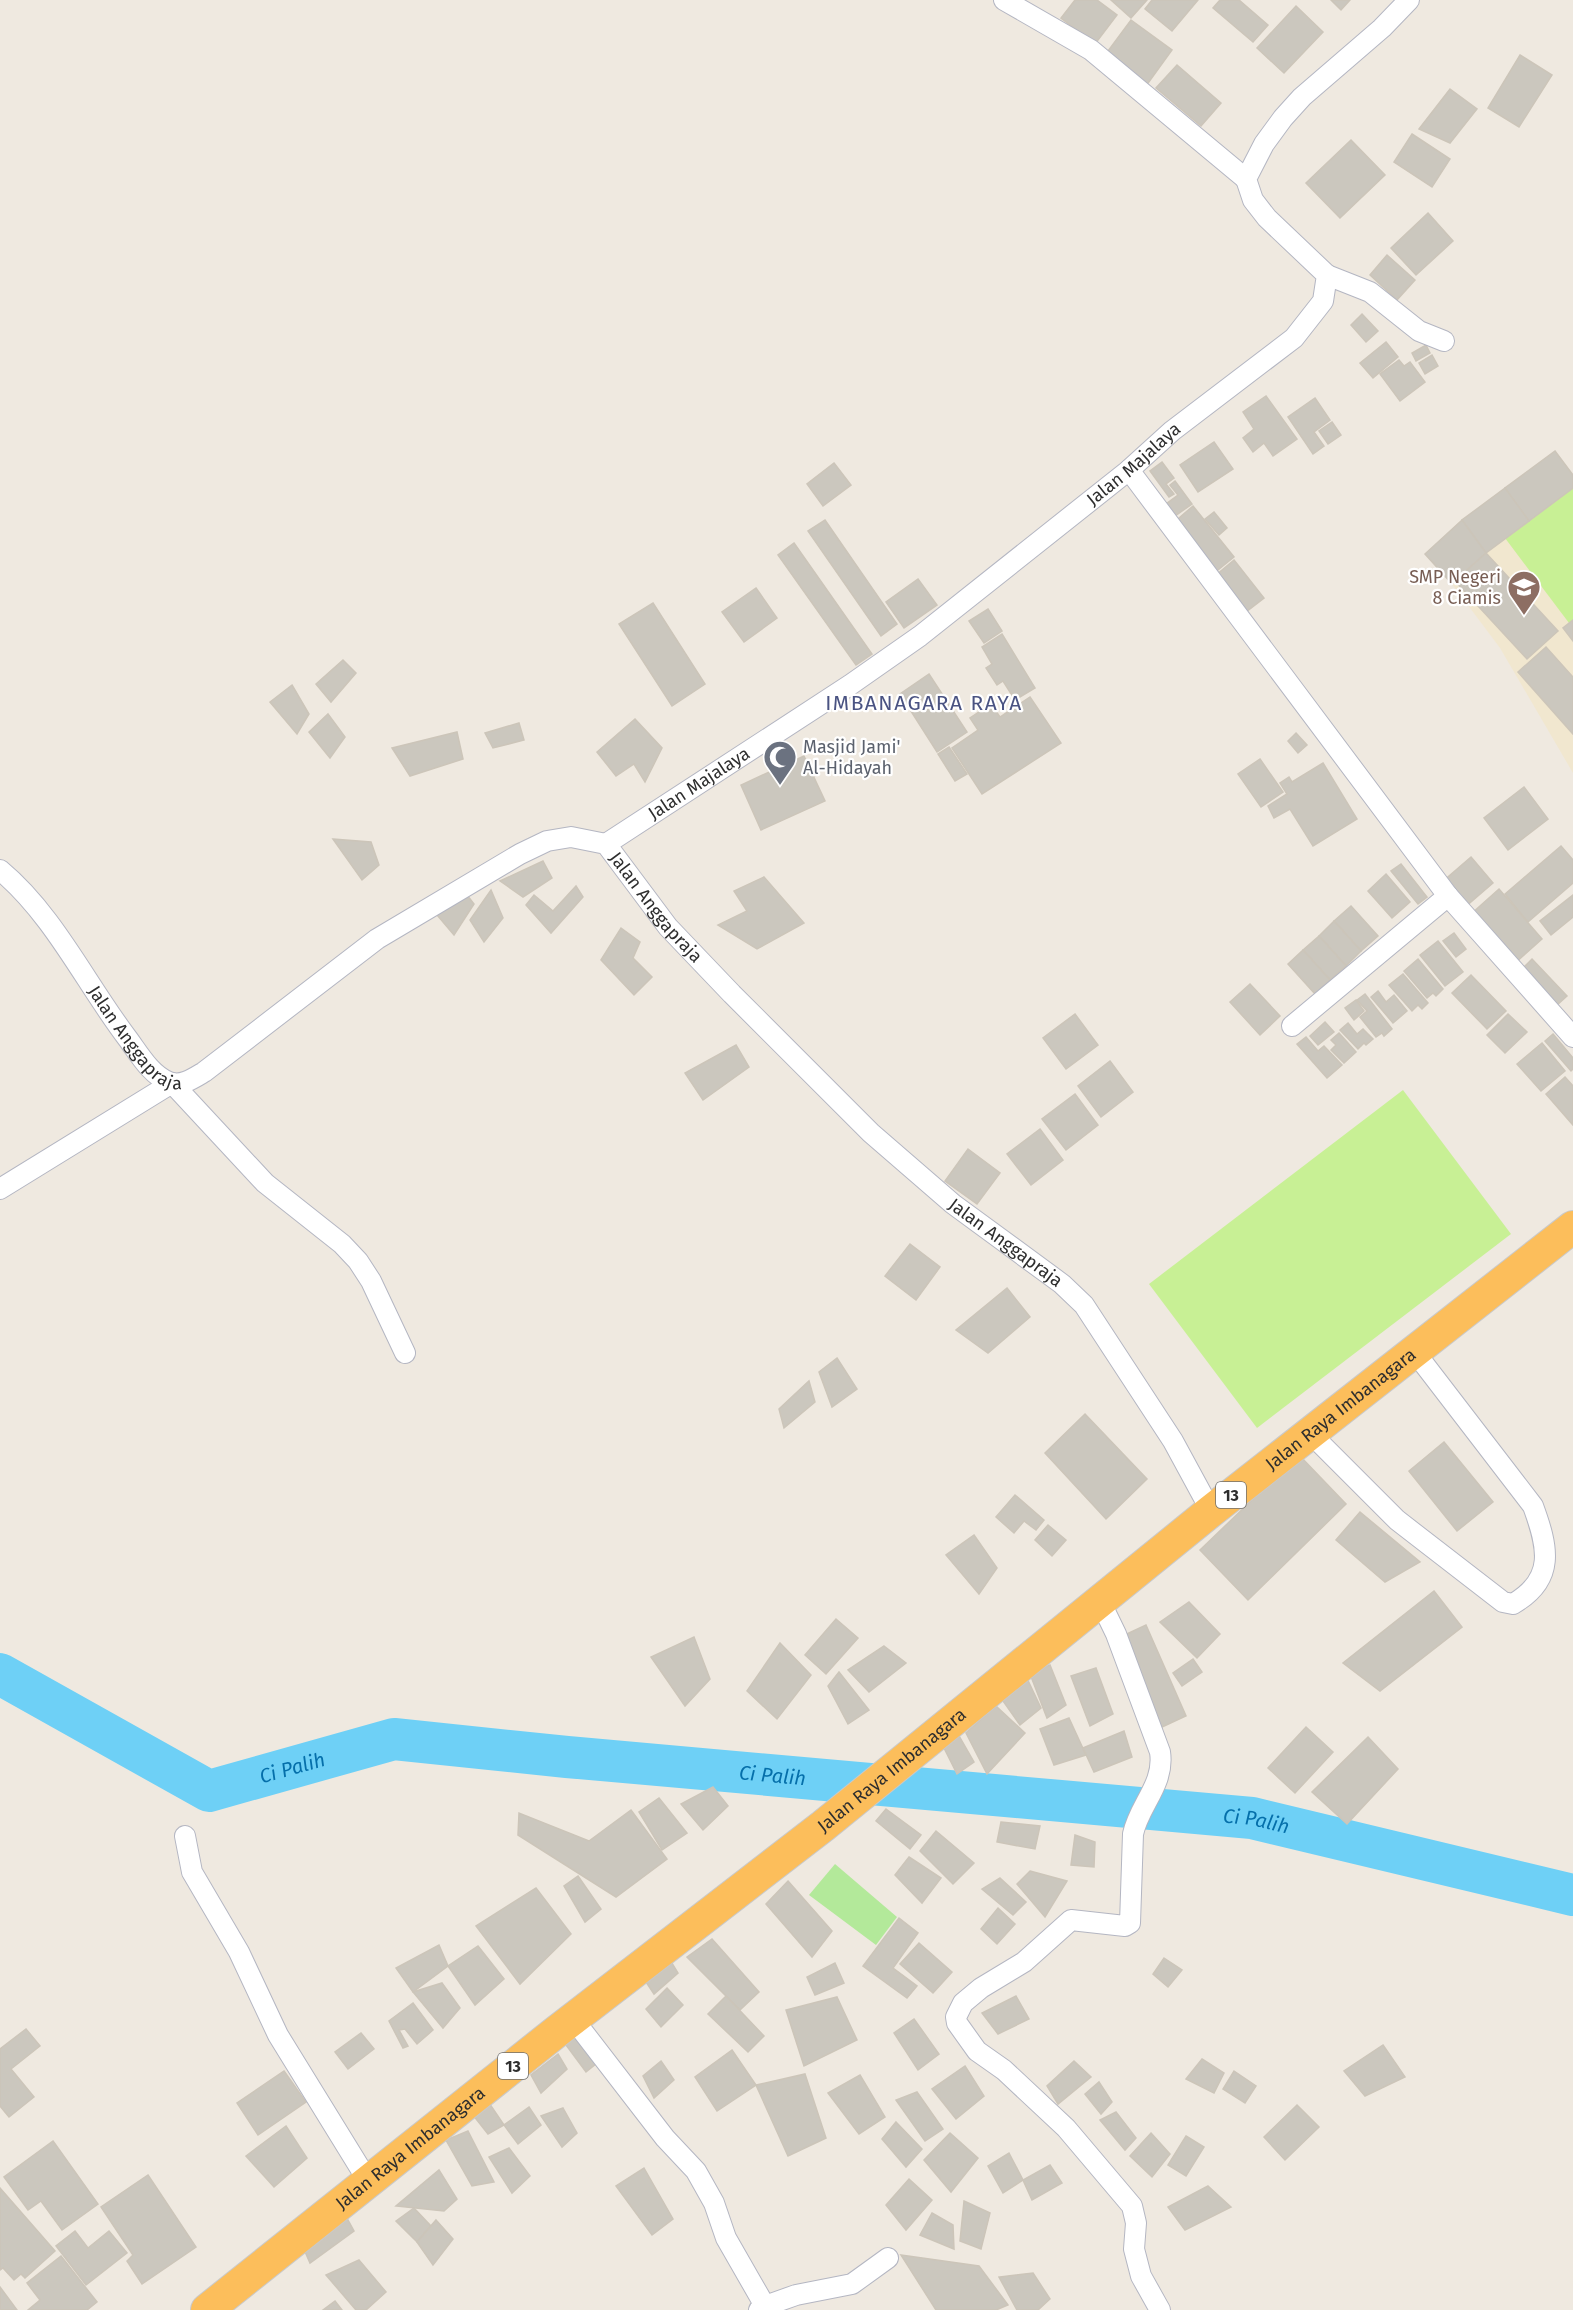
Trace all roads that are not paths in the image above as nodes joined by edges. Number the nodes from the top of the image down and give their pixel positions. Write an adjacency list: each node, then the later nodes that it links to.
1 (1004, 0): 3 (street)
2 (1408, 0): 3 (street)
3 (1246, 179): 4 (street)
4 (1327, 275): 5 (street); 6 (street, Jalan Majalaya)
5 (1444, 341)
6 (1129, 470): 7 (street, Jalan Majalaya); 9 (street)
7 (606, 844): 12 (street, Jalan Anggapraja); 18 (street, Jalan Anggapraja)
8 (0, 870): 12 (street, Jalan Anggapraja)
9 (1448, 896): 10 (street); 11 (street)
10 (1292, 1026)
11 (1573, 1037)
12 (172, 1083): 13 (street); 16 (street)
13 (0, 1189)
14 (1573, 1227): 15 (highway, Jalan Raya Imbanagara / 13)
15 (1414, 1351): 17 (highway, Jalan Raya Imbanagara / 13); 17 (street)
16 (405, 1353)
17 (1310, 1433): 18 (highway, Jalan Raya Imbanagara / 13)
18 (1211, 1511): 19 (highway, Jalan Raya Imbanagara / 13)
19 (1100, 1601): 21 (highway, Jalan Raya Imbanagara / 13); 26 (street)
20 (185, 1836): 22 (street)
21 (574, 2020): 22 (highway, Jalan Raya Imbanagara / 13); 24 (street)
22 (368, 2181): 25 (highway, Jalan Raya Imbanagara / 13)
23 (888, 2258): 24 (street)
24 (764, 2308)
25 (207, 2310)
26 (1160, 2310)

